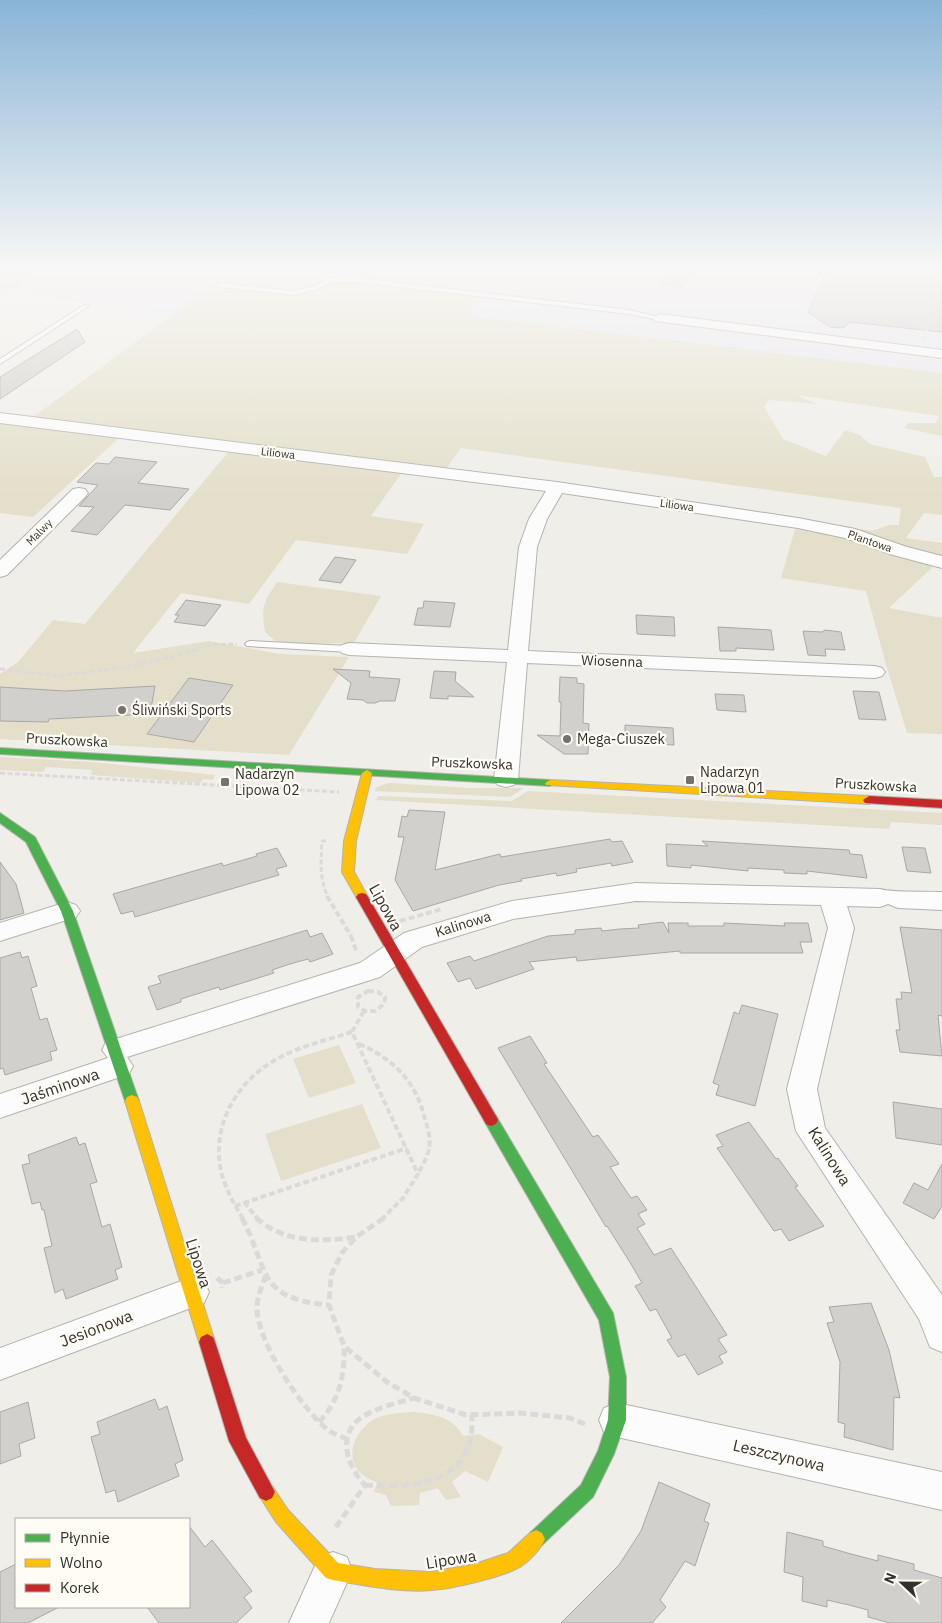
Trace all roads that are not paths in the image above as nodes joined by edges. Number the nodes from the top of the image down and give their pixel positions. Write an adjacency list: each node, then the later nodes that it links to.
1 (27, 345): 4 (lane)
2 (871, 345): 3 (street)
3 (942, 354)
4 (0, 362)
5 (0, 418): 6 (street, Liliowa)
6 (556, 487): 8 (street, Liliowa); 13 (street)
7 (79, 493): 10 (street, Malwy)
8 (798, 523): 9 (street, Plantowa)
9 (942, 562)
10 (0, 571)
11 (250, 644): 12 (lane)
12 (349, 649): 13 (street, Wiosenna)
13 (518, 658): 14 (street, Wiosenna); 17 (street)
14 (875, 672)
15 (0, 751): 16 (street, Pruszkowska)
16 (367, 773): 17 (street, Pruszkowska); 24 (street, Lipowa)
17 (506, 780): 18 (street, Pruszkowska)
18 (942, 804)
19 (0, 817): 22 (street, Lipowa)
20 (831, 897): 21 (street, Kalinowa); 24 (street, Kalinowa); 28 (street, Kalinowa)
21 (942, 901)
22 (67, 911): 23 (street); 25 (street, Lipowa)
23 (0, 932)
24 (393, 953): 25 (street, Kalinowa); 30 (street, Lipowa)
25 (118, 1058): 26 (street, Jaśminowa); 27 (street, Lipowa)
26 (0, 1106)
27 (208, 1288): 29 (street, Jesionowa); 32 (street, Lipowa)
28 (942, 1336)
29 (0, 1364)
30 (605, 1423): 31 (street, Leszczynowa); 32 (street, Lipowa)
31 (942, 1491)
32 (324, 1561): 33 (street)
33 (309, 1623)

